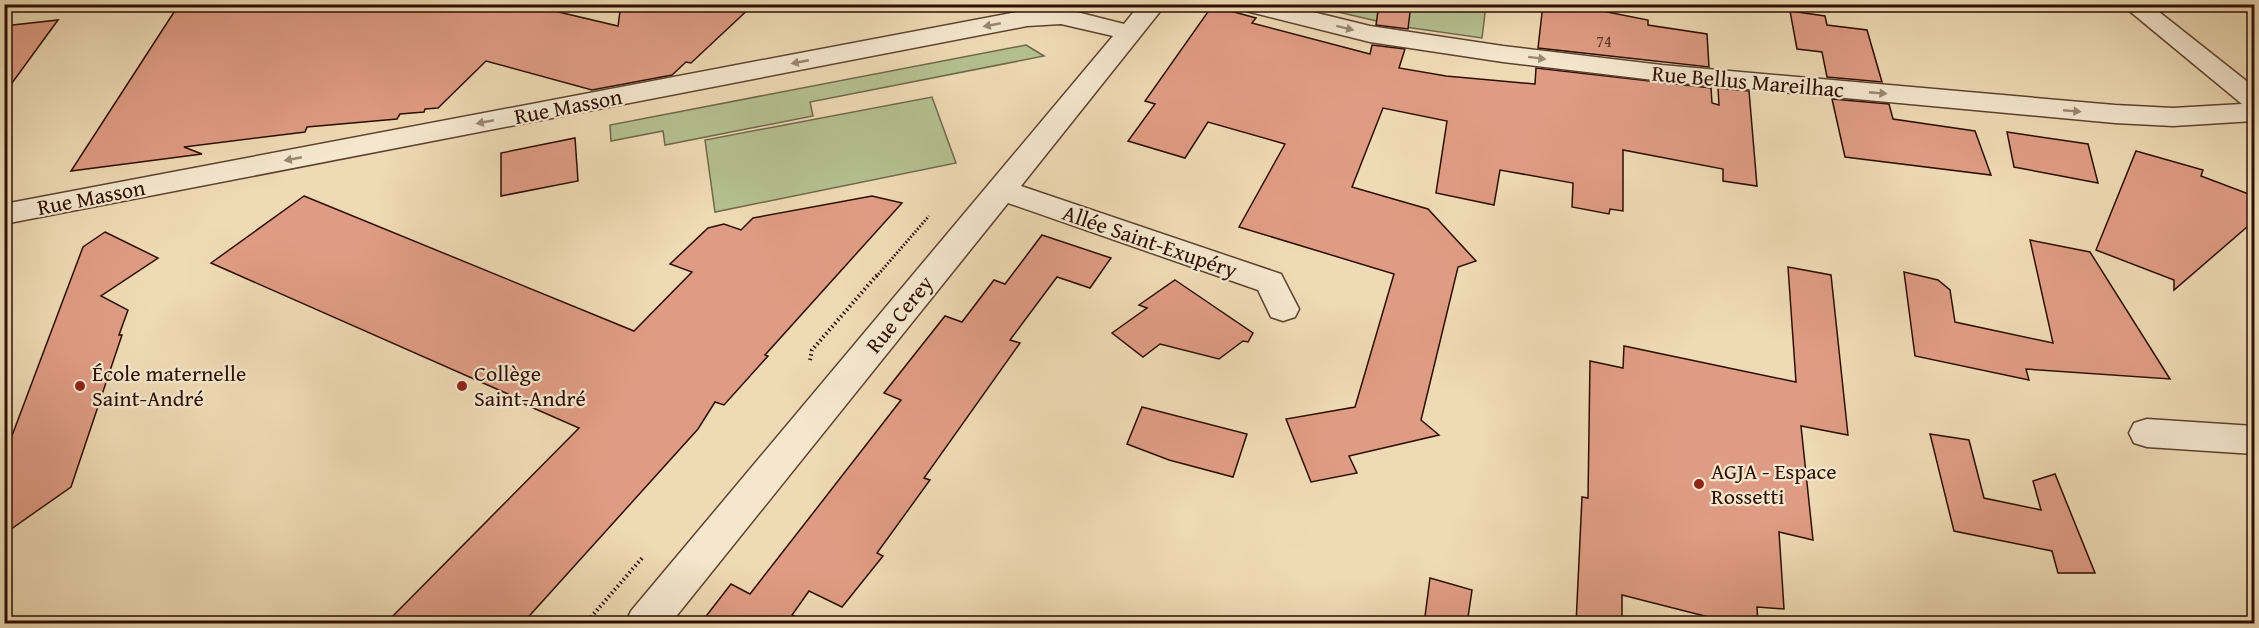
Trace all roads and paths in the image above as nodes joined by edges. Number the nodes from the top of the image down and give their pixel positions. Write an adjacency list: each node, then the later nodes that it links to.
1 (1154, 4): 4 (street, Rue Cerey)
2 (1247, 4): 6 (street, Rue Bellus Mareilhac, one-way to 6)
3 (2133, 4): 5 (street)
4 (1131, 33): 7 (street, Rue Cerey); 8 (street, Rue Masson, one-way to 8)
5 (2254, 100)
6 (2254, 112)
7 (1002, 190): 9 (street, Allée Saint-Exupéry); 12 (street, Rue Cerey)
8 (4, 214)
9 (1283, 309)
10 (2147, 433): 11 (street)
11 (2254, 440)
12 (645, 624)

